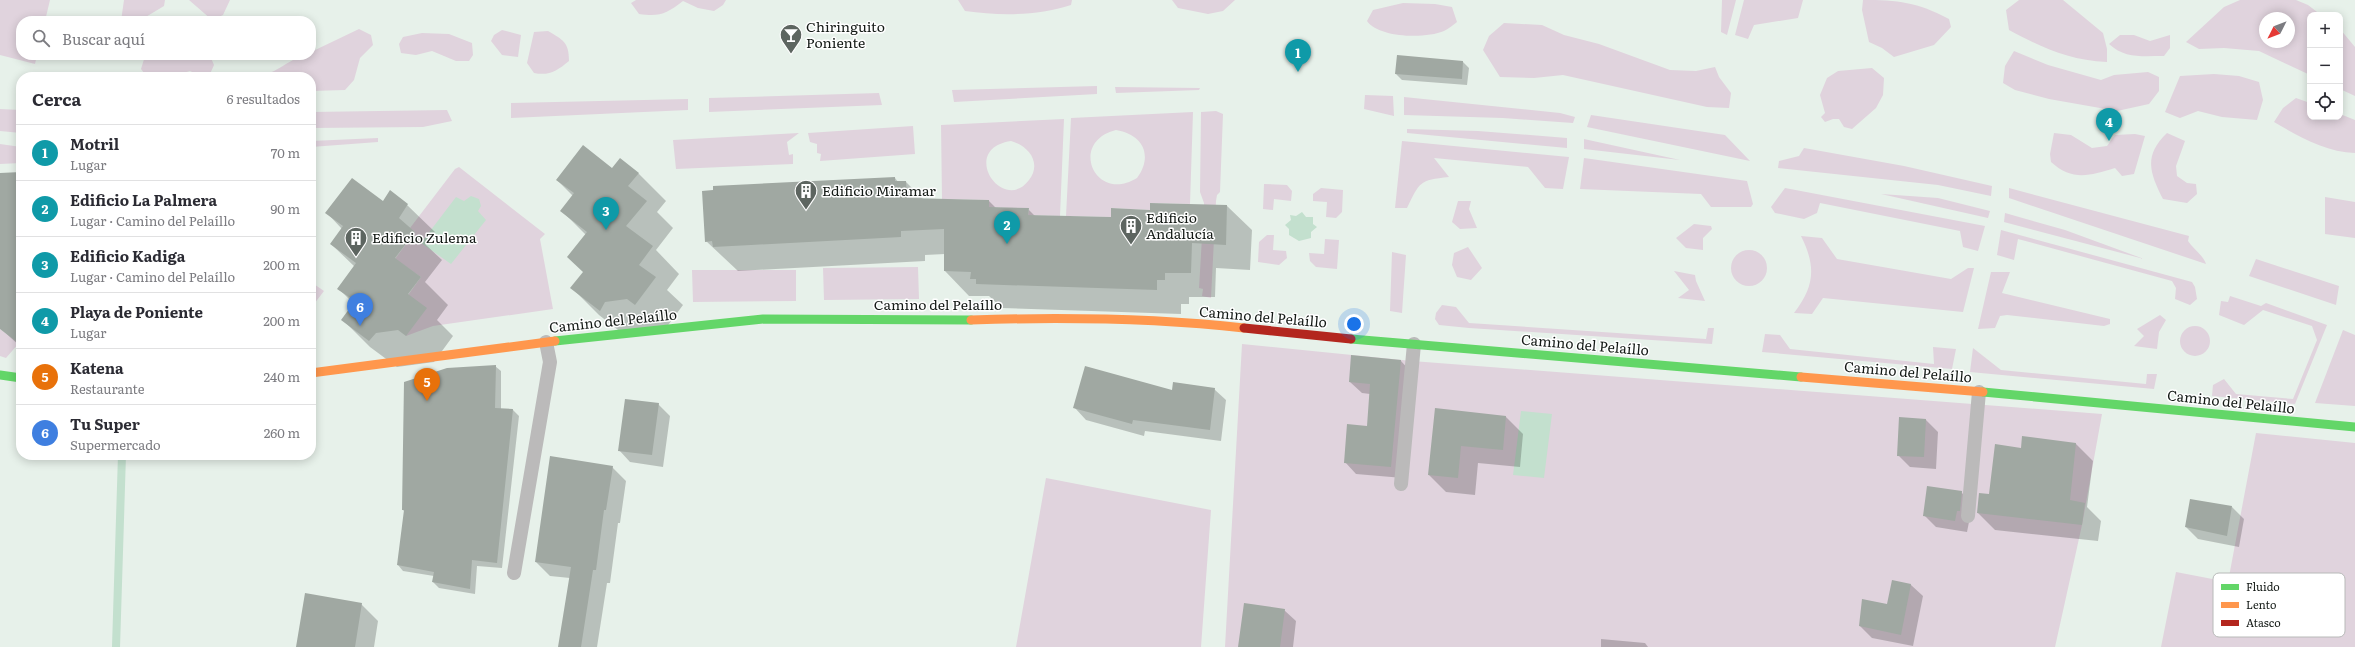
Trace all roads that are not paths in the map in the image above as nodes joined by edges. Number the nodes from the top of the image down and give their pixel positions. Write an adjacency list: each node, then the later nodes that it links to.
1 (546, 342): 2 (street, Camino del Pelaíllo); 3 (street, Camino del Pelaíllo); 10 (lane)
2 (1414, 344): 6 (street, Camino del Pelaíllo); 8 (lane)
3 (316, 371)
4 (0, 374): 5 (street)
5 (16, 377)
6 (1979, 392): 7 (street, Camino del Pelaíllo); 9 (lane)
7 (2355, 427)
8 (1401, 484)
9 (1968, 516)
10 (514, 573)

